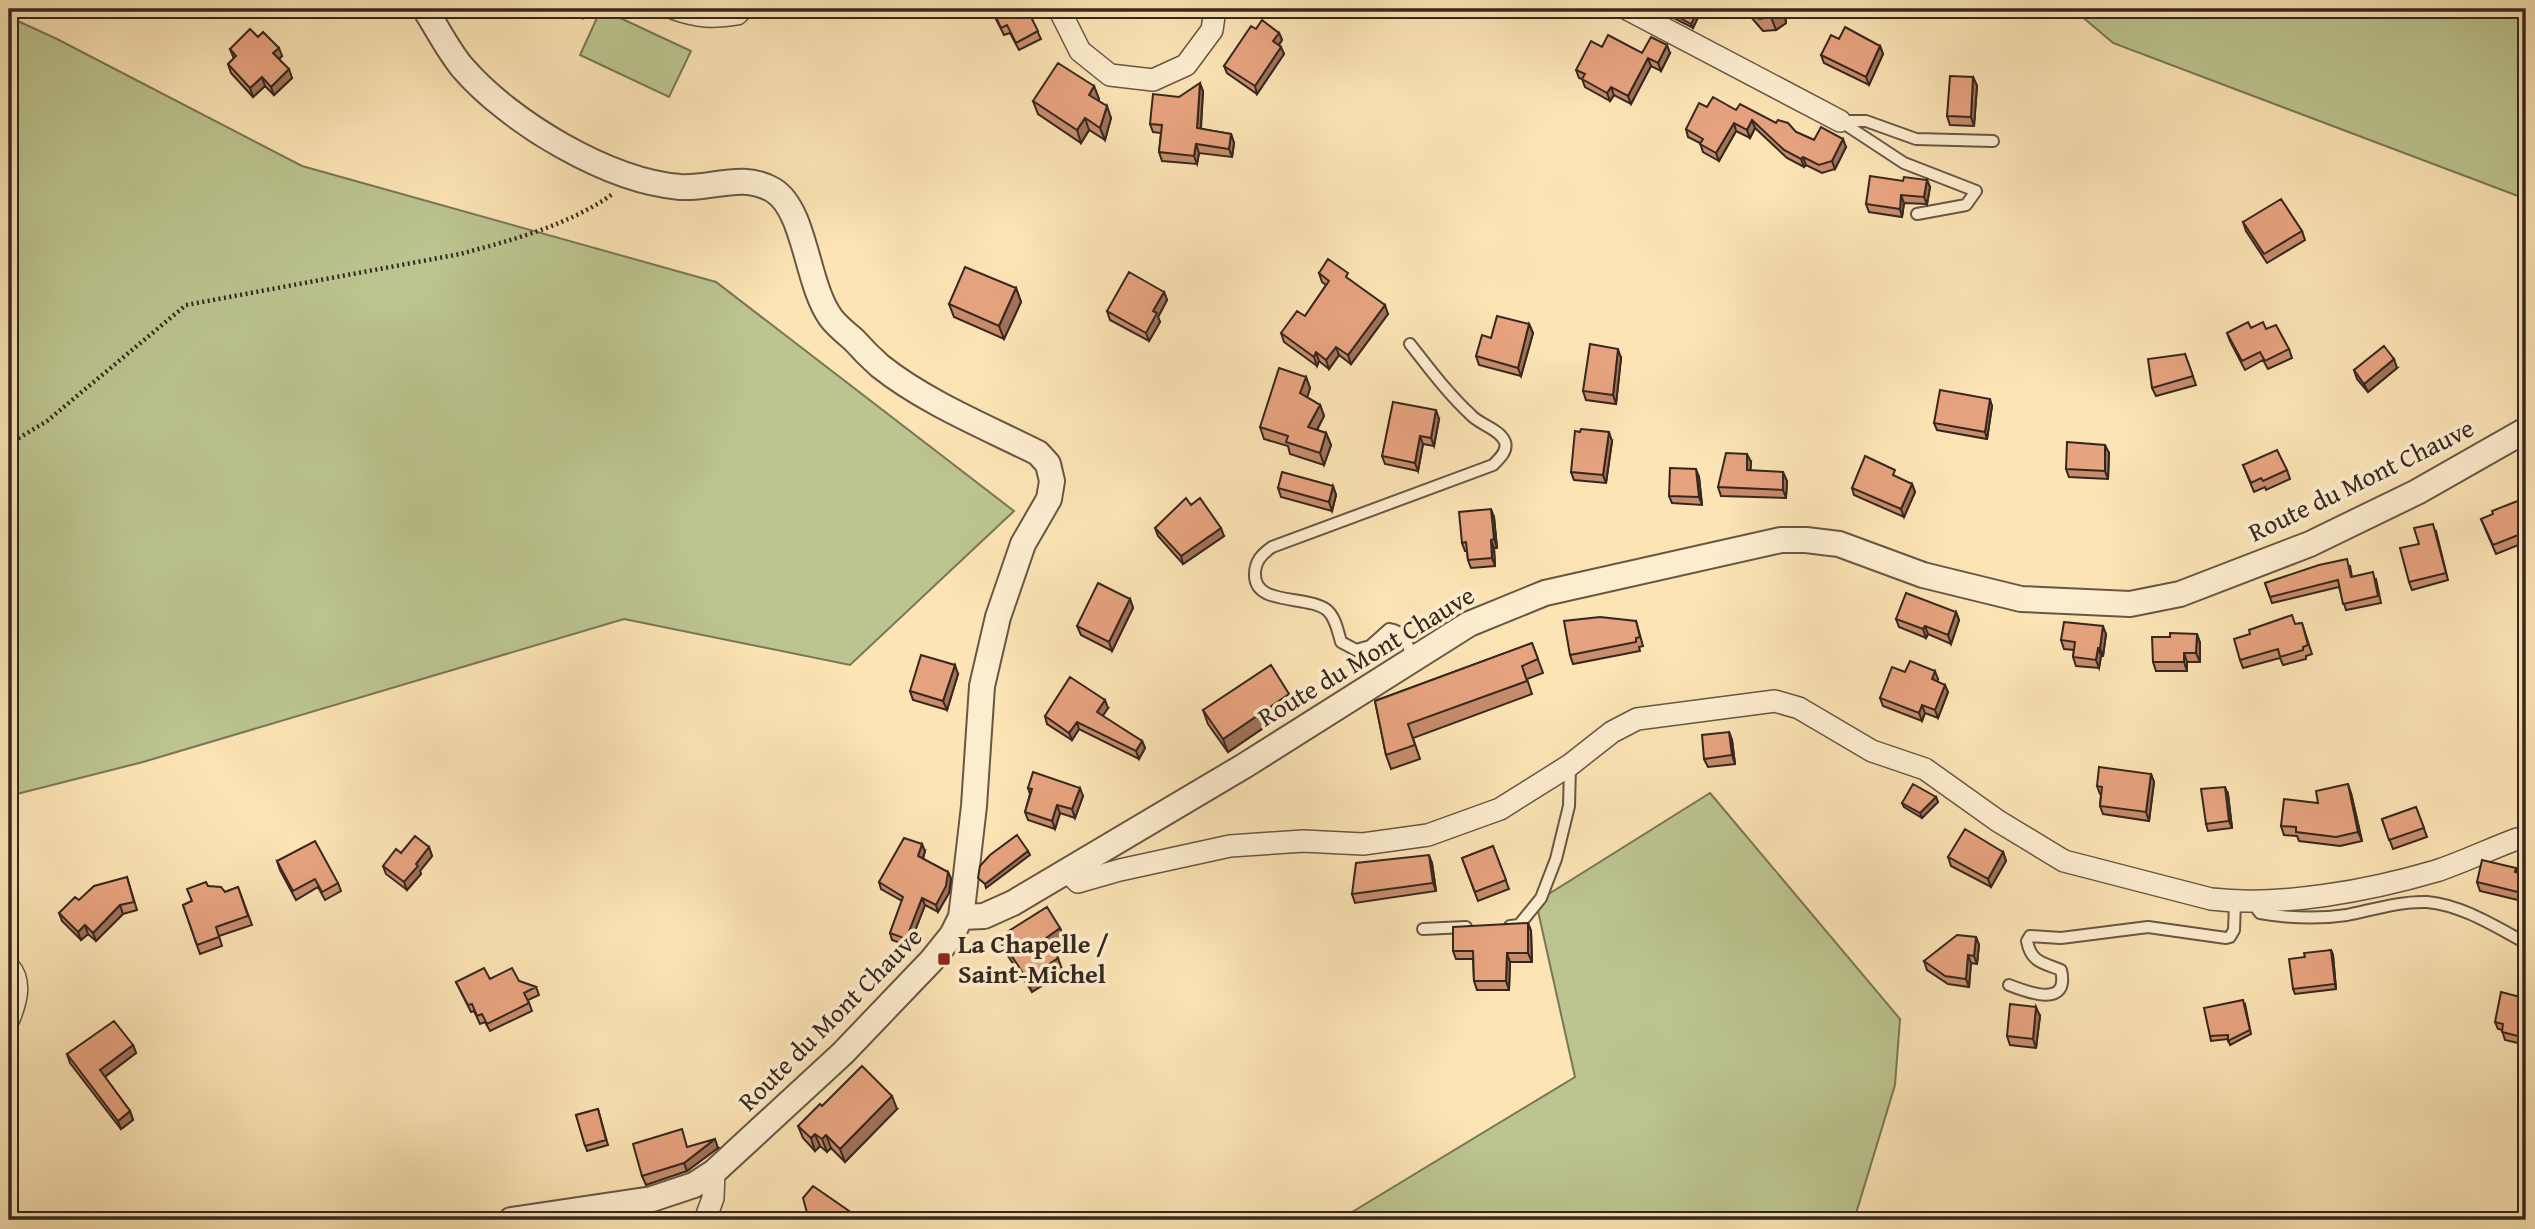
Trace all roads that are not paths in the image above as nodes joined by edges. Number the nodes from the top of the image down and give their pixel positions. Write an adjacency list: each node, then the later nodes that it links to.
1 (425, 9): 17 (street)
2 (675, 9): 3 (street)
3 (741, 9)
4 (1059, 9): 5 (street)
5 (1215, 9)
6 (1627, 9): 7 (street)
7 (1840, 121): 8 (lane); 9 (lane)
8 (1993, 141)
9 (1917, 214)
10 (1410, 344): 12 (lane)
11 (2526, 430): 12 (street, Route du Mont Chauve)
12 (1413, 660): 15 (street, Route du Mont Chauve)
13 (1570, 765): 15 (street); 16 (street); 18 (lane)
14 (2526, 839): 16 (street)
15 (1068, 872): 17 (street, Route du Mont Chauve)
16 (2243, 902): 21 (lane); 23 (lane)
17 (961, 917): 25 (street, Route du Mont Chauve)
18 (1492, 926)
19 (1478, 927): 20 (lane)
20 (1423, 929)
21 (2526, 943)
22 (9, 967): 24 (street)
23 (2009, 985)
24 (9, 1019)
25 (714, 1172): 26 (street, Route du Mont Chauve); 27 (street)
26 (511, 1220)
27 (705, 1220)

